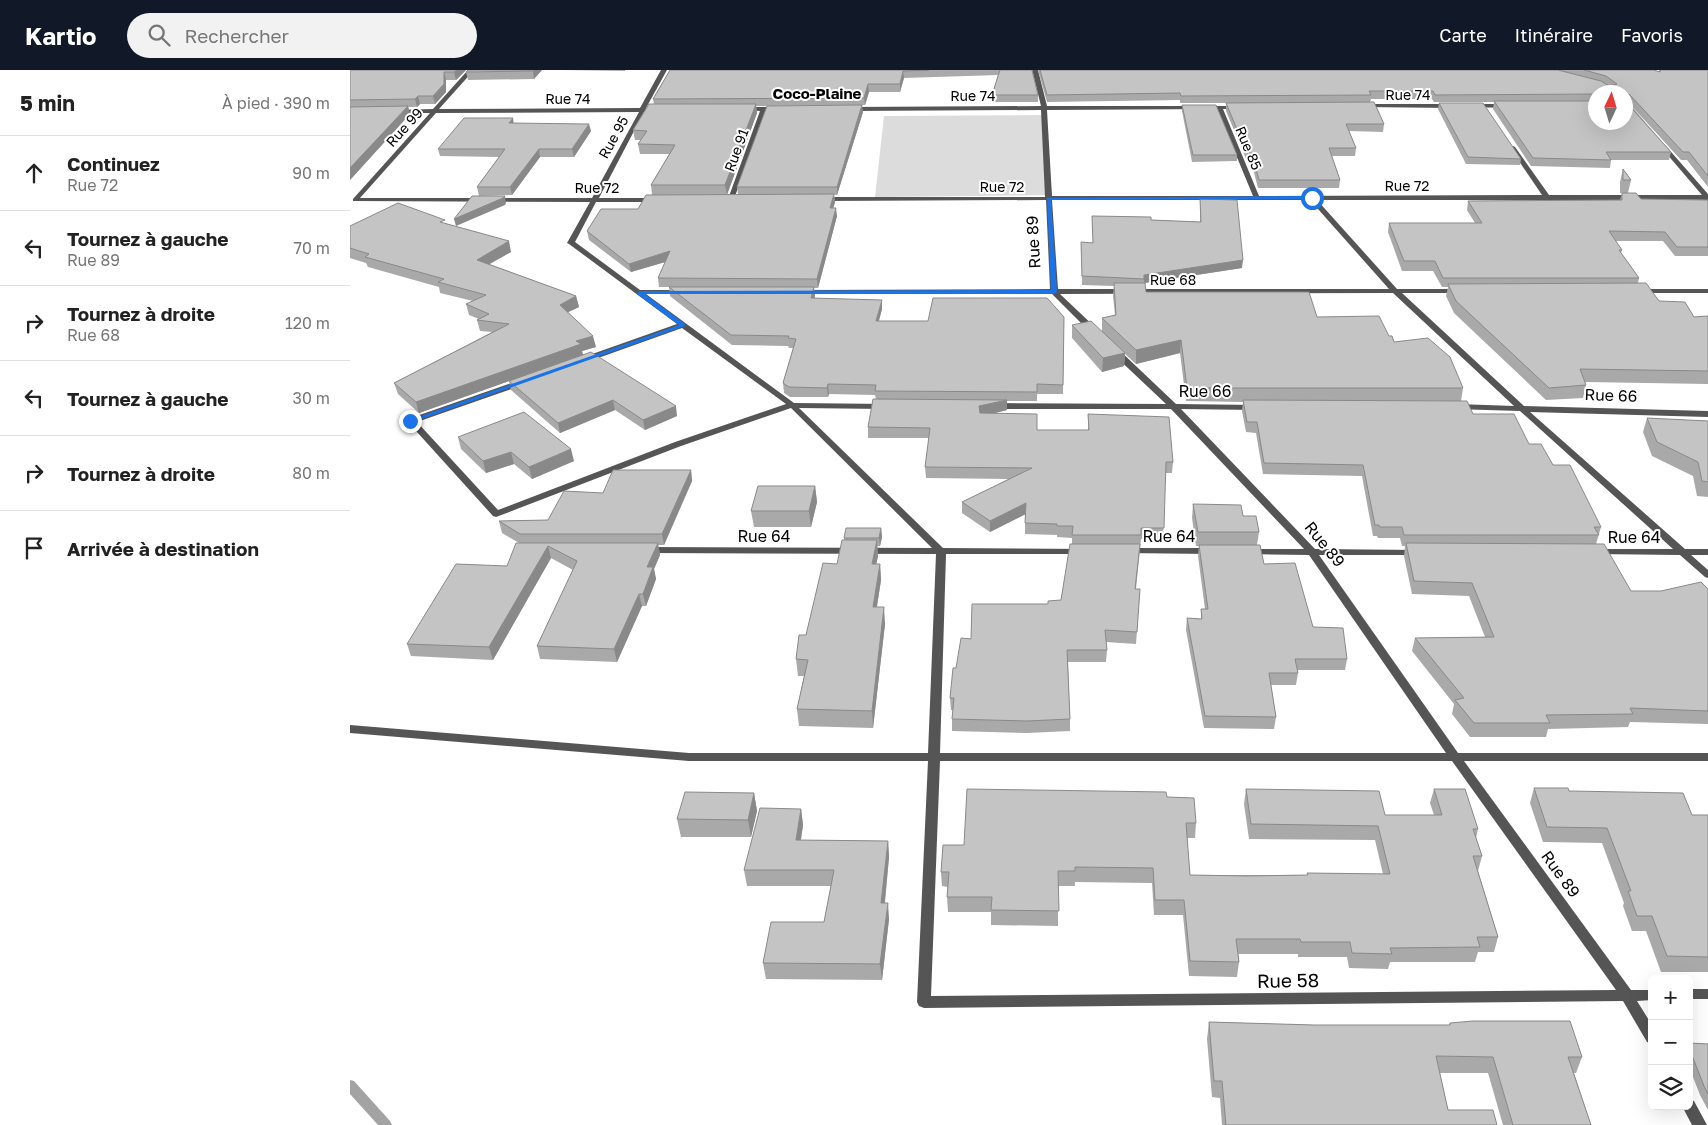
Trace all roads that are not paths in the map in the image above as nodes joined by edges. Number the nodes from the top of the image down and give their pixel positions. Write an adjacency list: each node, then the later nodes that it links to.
1 (471, 70): 19 (street, Rue 99)
2 (664, 70): 16 (street, Rue 95)
3 (1035, 70): 11 (street, Rue 89)
4 (1357, 106): 5 (street, Rue 74)
5 (1455, 106)
6 (1465, 106): 7 (street)
7 (1485, 106): 8 (street); 20 (street)
8 (1513, 106)
9 (1219, 107): 10 (street, Rue 74); 11 (street, Rue 74); 24 (street, Rue 85)
10 (1248, 107)
11 (1044, 108): 15 (street, Rue 74); 28 (street, Rue 89)
12 (736, 109): 13 (street)
13 (764, 109): 14 (street); 33 (street, Rue 91)
14 (784, 109)
15 (844, 109)
16 (642, 110): 17 (street, Rue 74); 19 (street, Rue 74); 30 (street, Rue 95)
17 (652, 110)
18 (388, 111): 19 (street, Rue 74)
19 (435, 111): 29 (street, Rue 99)
20 (1490, 114)
21 (1658, 141): 23 (street)
22 (1511, 144): 26 (street)
23 (1708, 197): 26 (street, Rue 72)
24 (1257, 198): 25 (street, Rue 72); 28 (street, Rue 72)
25 (1312, 198): 26 (street, Rue 72); 35 (street)
26 (1547, 198)
27 (810, 199): 28 (street, Rue 72)
28 (1049, 199): 42 (street, Rue 89)
29 (355, 200): 30 (street, Rue 72)
30 (593, 200): 31 (street, Rue 72); 39 (street, Rue 95)
31 (662, 200)
32 (721, 200): 33 (street)
33 (731, 200): 34 (street)
34 (741, 200)
35 (1395, 291): 36 (street, Rue 68); 42 (street, Rue 68); 52 (street)
36 (1473, 291)
37 (1630, 291): 38 (street)
38 (1708, 291)
39 (639, 292): 40 (street); 43 (street)
40 (688, 292)
41 (797, 292): 42 (street, Rue 68)
42 (1054, 292): 49 (street, Rue 89)
43 (683, 325): 44 (street); 46 (street)
44 (580, 362)
45 (533, 378): 46 (street)
46 (792, 405): 47 (street); 55 (street)
47 (890, 406)
48 (988, 406): 49 (street, Rue 66)
49 (1173, 406): 50 (street, Rue 66); 60 (street, Rue 89)
50 (1262, 407)
51 (1450, 407): 52 (street, Rue 66)
52 (1520, 407): 53 (street, Rue 66); 63 (street)
53 (1708, 414)
54 (641, 550): 55 (street, Rue 64)
55 (941, 551): 56 (street, Rue 64); 67 (street)
56 (1097, 551)
57 (1116, 551): 58 (street, Rue 64)
58 (1224, 552)
59 (1244, 552): 60 (street)
60 (1312, 552): 61 (street); 68 (street, Rue 89)
61 (1432, 552)
62 (1591, 552): 63 (street, Rue 64)
63 (1681, 552): 64 (street, Rue 64); 65 (street)
64 (1708, 552)
65 (1708, 575)
66 (350, 729): 67 (street)
67 (934, 757): 68 (street); 72 (street, Rue 58)
68 (1455, 757): 69 (street); 72 (street, Rue 89)
69 (1708, 757)
70 (1693, 994): 71 (street)
71 (1708, 994)
72 (1627, 995): 73 (street, Rue 58); 74 (street, Rue 89)
73 (1648, 995)
74 (1648, 1031)
75 (1692, 1110): 76 (street)
76 (1700, 1125)

